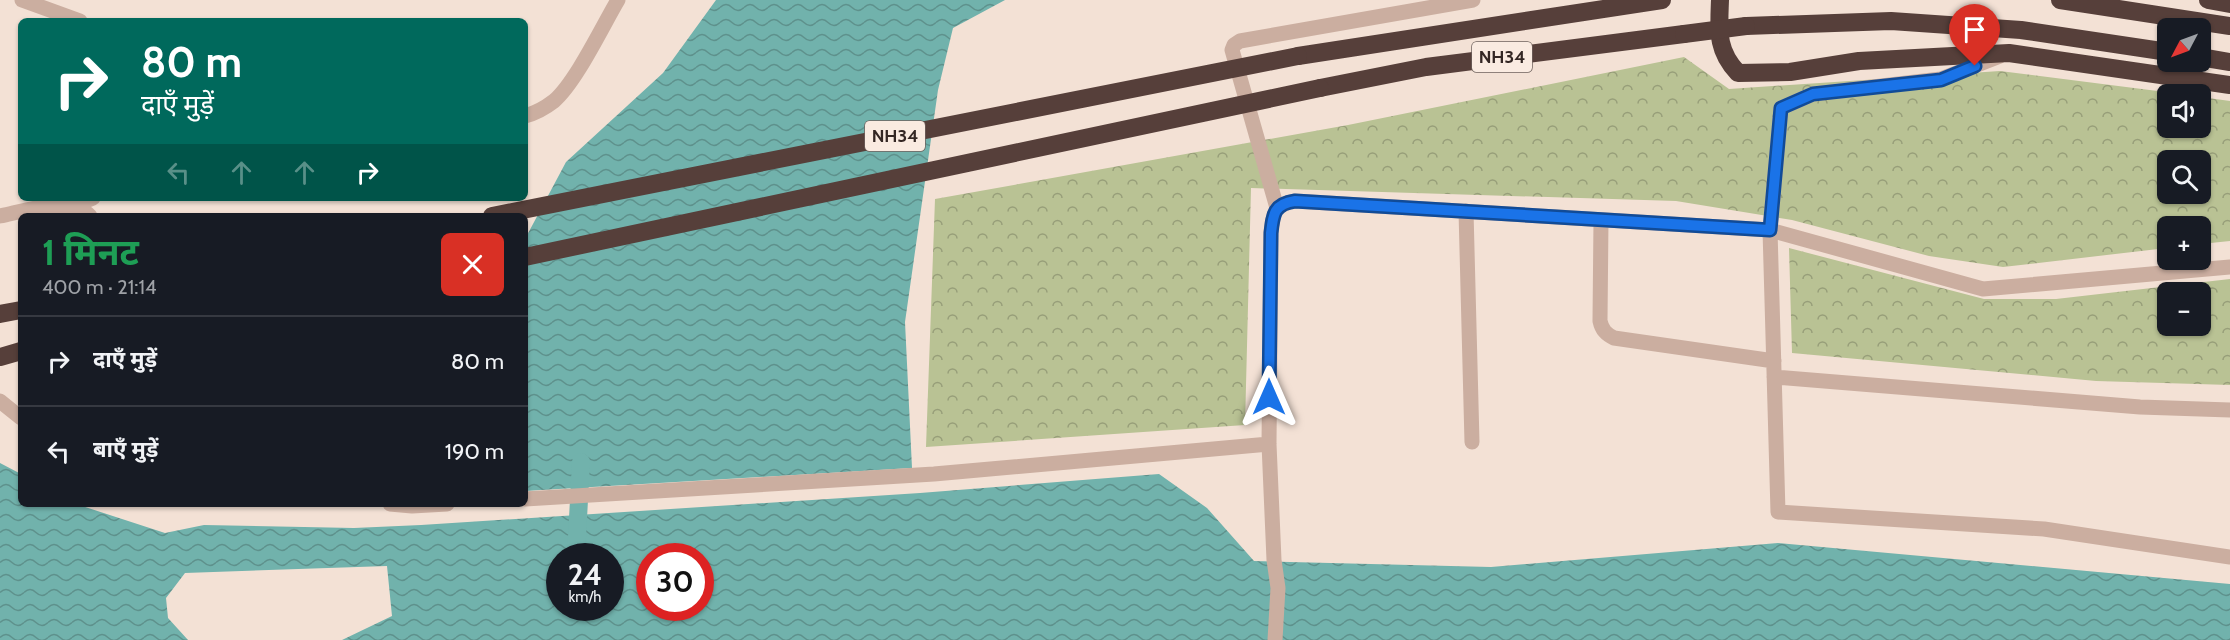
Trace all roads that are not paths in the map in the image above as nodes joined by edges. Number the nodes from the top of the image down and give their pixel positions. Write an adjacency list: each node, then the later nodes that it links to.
1 (22, 0): 9 (street)
2 (618, 0): 16 (street)
3 (1473, 0): 19 (street)
4 (1662, 0): 22 (highway, NH34, bridge)
5 (1720, 0): 12 (highway)
6 (2060, 0): 10 (highway)
7 (2208, 0): 8 (highway)
8 (2230, 4)
9 (72, 18)
10 (2230, 26)
11 (2157, 50): 26 (highway, NH34, bridge)
12 (2008, 53): 15 (highway); 25 (street)
13 (2211, 59): 14 (highway)
14 (2230, 62)
15 (2230, 85)
16 (528, 115)
17 (86, 201): 18 (street)
18 (73, 206): 21 (street); 23 (street)
19 (1277, 208): 20 (street); 38 (street)
20 (1466, 211): 24 (street); 37 (street)
21 (88, 213)
22 (507, 213)
23 (0, 216)
24 (1601, 219): 25 (street); 32 (street)
25 (1770, 230): 27 (street); 32 (street)
26 (528, 256)
27 (2230, 267)
28 (18, 311): 29 (highway)
29 (0, 314)
30 (18, 352): 31 (highway)
31 (0, 357)
32 (1774, 361): 33 (street)
33 (1774, 377): 35 (street); 40 (street)
34 (0, 401): 36 (street)
35 (2230, 410)
36 (18, 416)
37 (1472, 442)
38 (1269, 444): 39 (street); 41 (street)
39 (528, 499)
40 (2230, 557)
41 (1275, 640)

